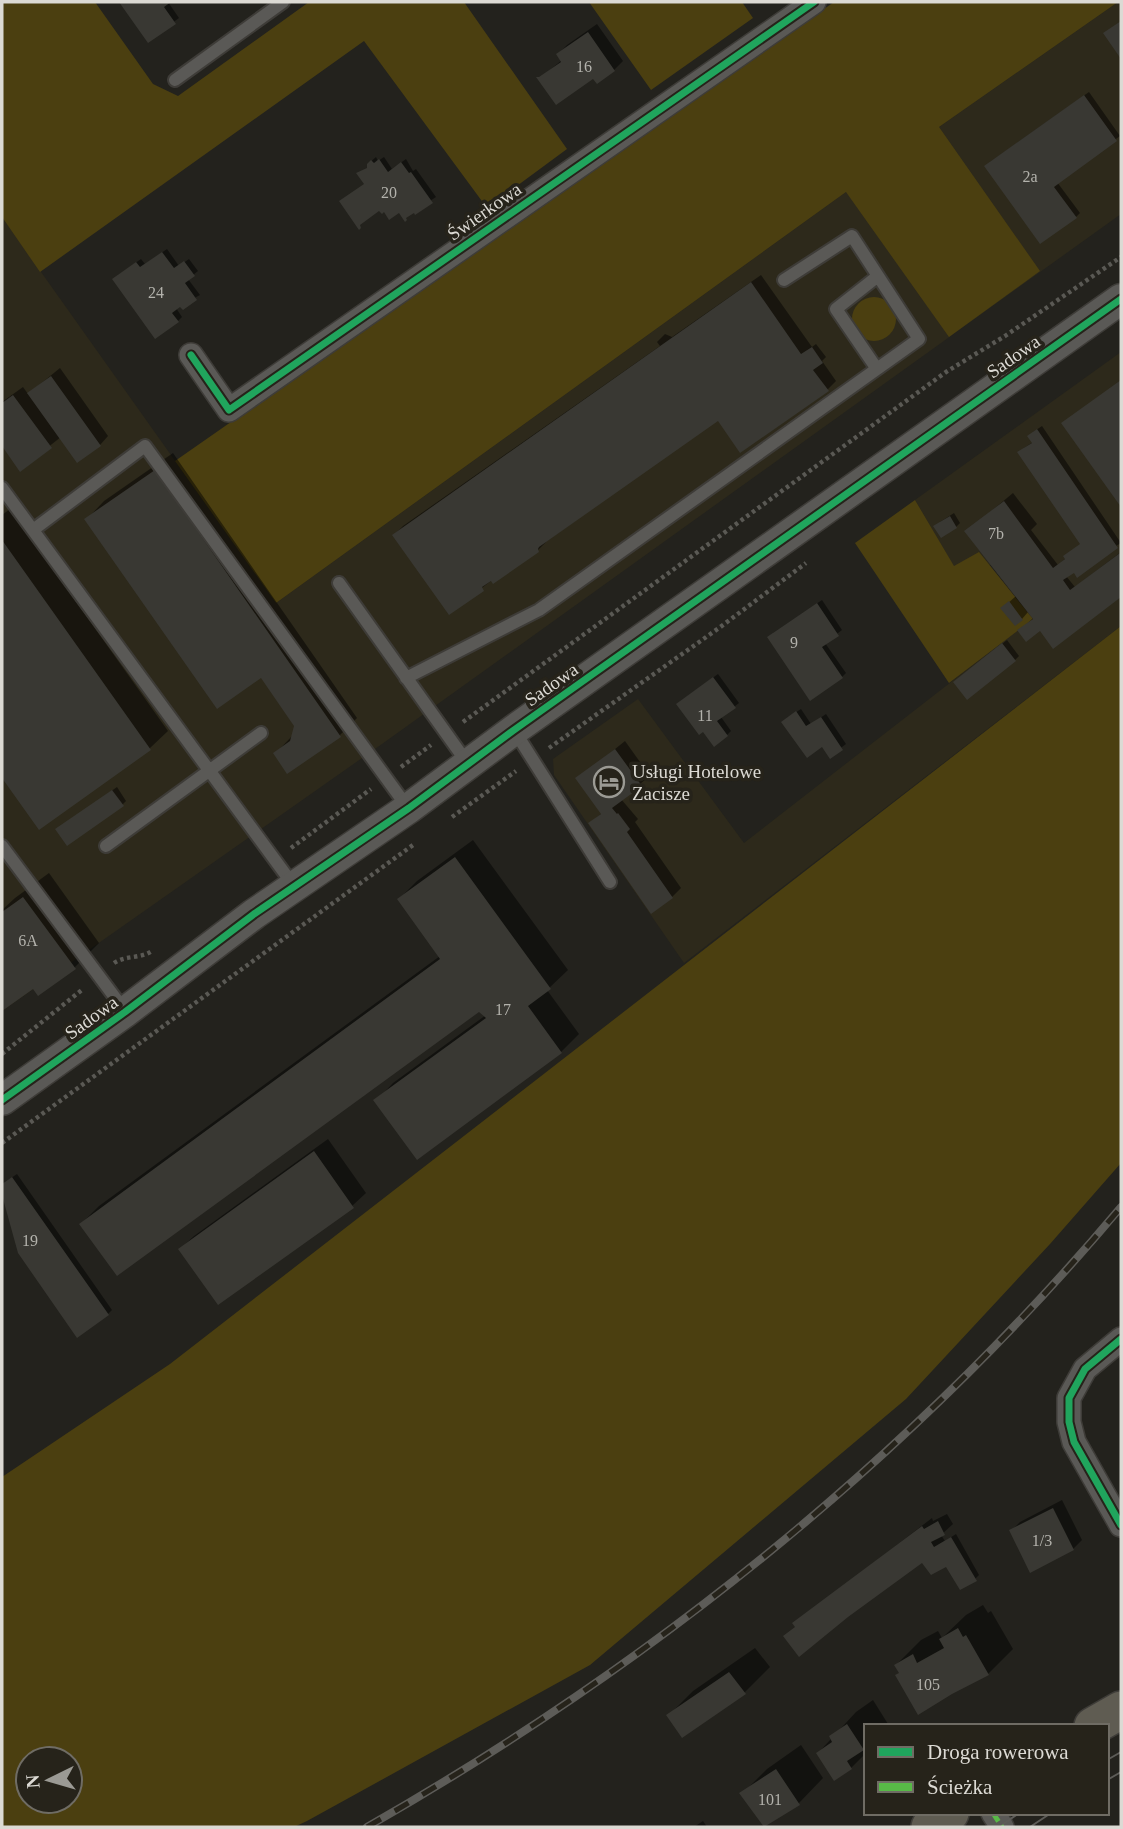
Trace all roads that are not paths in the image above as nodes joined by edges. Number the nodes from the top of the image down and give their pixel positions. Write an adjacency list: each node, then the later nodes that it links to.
1 (283, 2): 3 (lane)
2 (814, 2): 7 (street, Świerkowa)
3 (175, 80)
4 (878, 276): 5 (lane); 8 (lane); 8 (lane)
5 (784, 280)
6 (1121, 299): 13 (street, Sadowa)
7 (191, 355)
8 (877, 369): 12 (lane)
9 (2, 488): 10 (lane)
10 (33, 530): 16 (lane); 17 (lane)
11 (339, 583): 12 (lane)
12 (406, 678): 15 (lane)
13 (514, 730): 15 (street, Sadowa); 20 (lane)
14 (261, 733): 16 (lane)
15 (468, 764): 17 (street, Sadowa)
16 (209, 770): 19 (lane); 21 (lane)
17 (409, 808): 21 (street, Sadowa)
18 (2, 846): 22 (lane)
19 (106, 846)
20 (610, 882)
21 (294, 886): 22 (street, Sadowa)
22 (125, 1012): 23 (street, Sadowa)
23 (2, 1100)
24 (1121, 1339): 25 (street)
25 (1121, 1525)
26 (1121, 1710): 27 (main road)
27 (1096, 1724)
28 (947, 1815): 29 (main road)
29 (930, 1827)

